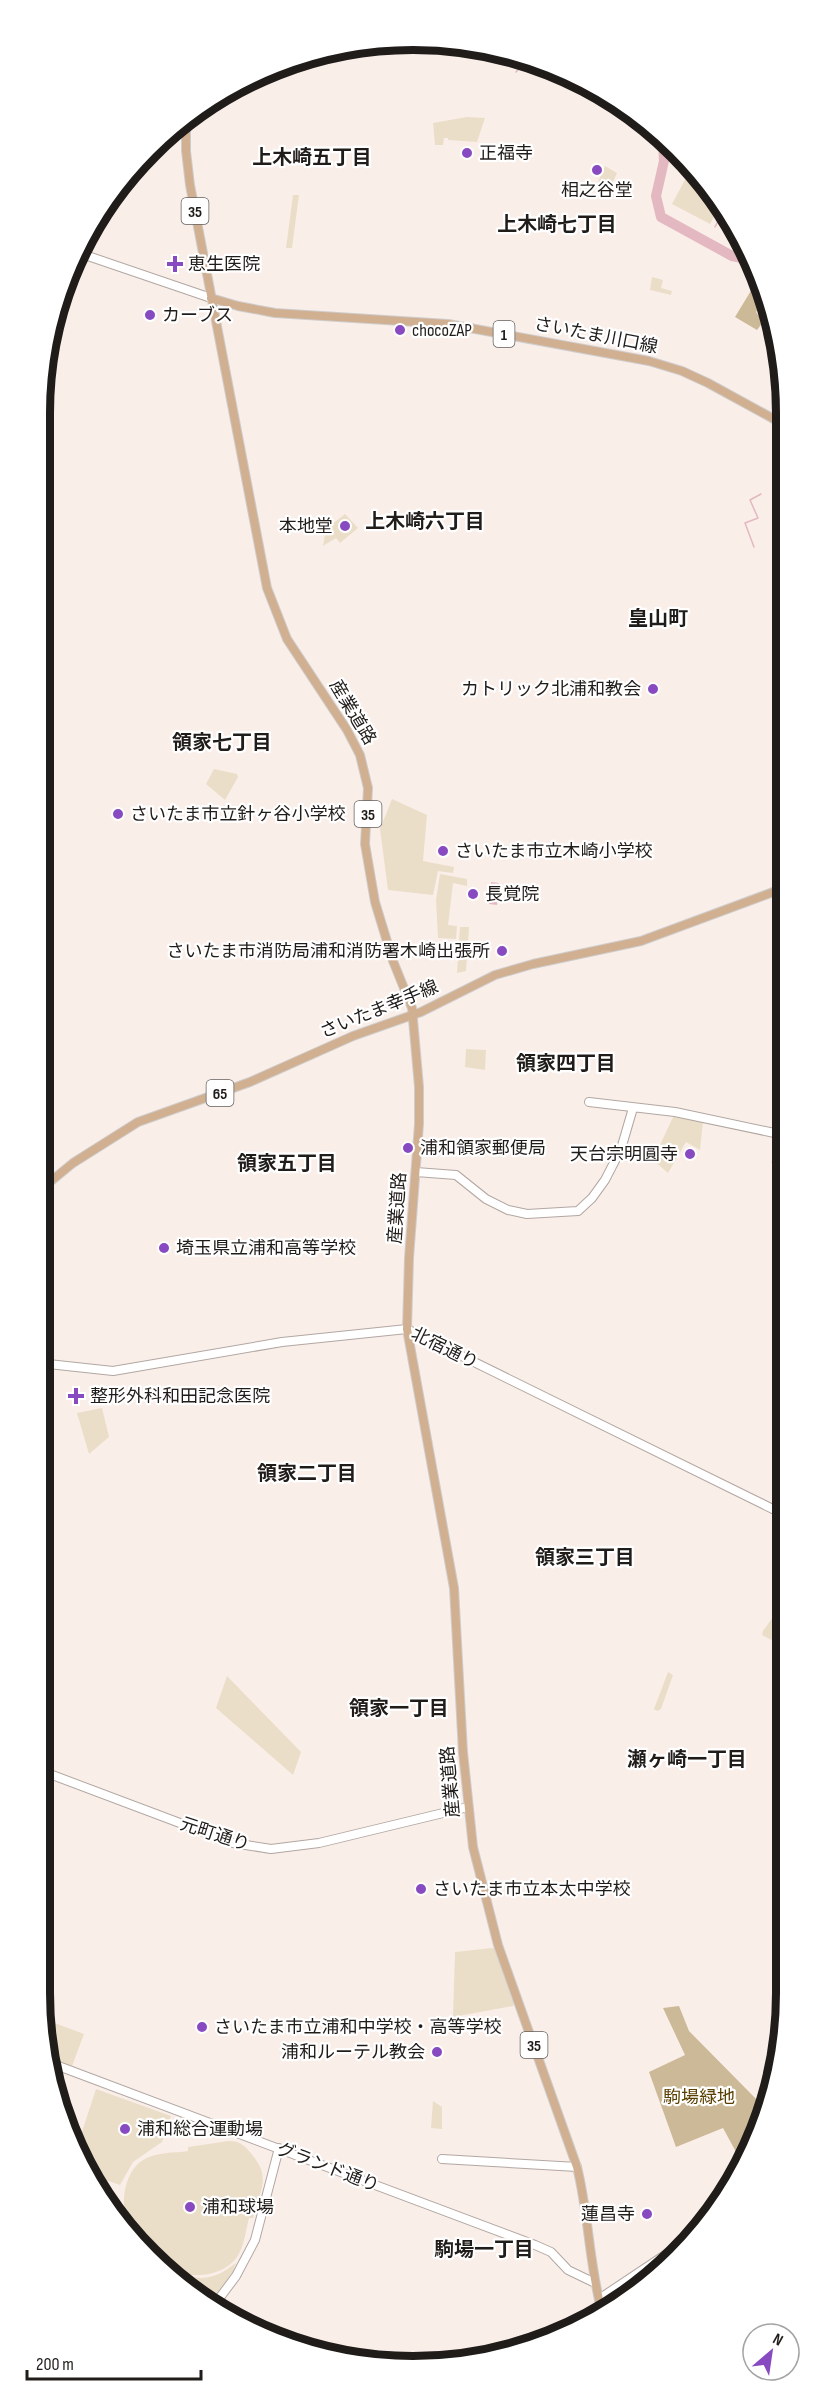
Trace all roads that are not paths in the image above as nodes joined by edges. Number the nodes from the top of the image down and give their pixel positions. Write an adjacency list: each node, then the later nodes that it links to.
1 (186, 130): 3 (main road, 産業道路 / 35)
2 (86, 255): 3 (street)
3 (211, 298): 4 (main road, さいたま川口線 / 1); 6 (main road, 産業道路 / 35)
4 (776, 420)
5 (776, 891): 6 (main road, さいたま幸手線 / 65)
6 (413, 1016): 10 (main road, 産業道路 / 35); 11 (main road, さいたま幸手線 / 65)
7 (589, 1102): 8 (street)
8 (633, 1108): 9 (street); 10 (street)
9 (776, 1133)
10 (416, 1172): 12 (main road, 産業道路 / 35)
11 (50, 1182)
12 (407, 1329): 13 (street, 北宿通り); 14 (street, 北宿通り); 16 (main road, 産業道路 / 35)
13 (50, 1364)
14 (776, 1511)
15 (50, 1774): 16 (street, 元町通り)
16 (468, 1807): 20 (main road, 産業道路 / 35)
17 (56, 2065): 18 (street, グランド通り)
18 (279, 2148): 22 (street, グランド通り); 24 (street)
19 (442, 2159): 20 (street)
20 (578, 2167): 22 (main road, 産業道路 / 35)
21 (661, 2258): 23 (street)
22 (595, 2283): 23 (main road, 産業道路 / 35)
23 (598, 2299): 25 (main road, 産業道路 / 35)
24 (218, 2300)
25 (600, 2304)

